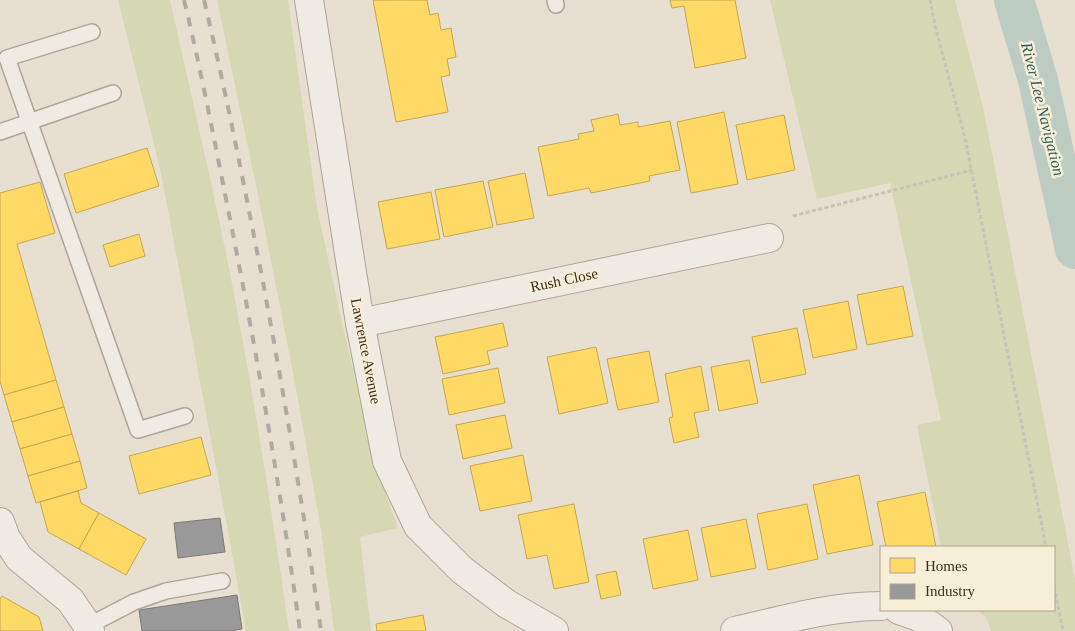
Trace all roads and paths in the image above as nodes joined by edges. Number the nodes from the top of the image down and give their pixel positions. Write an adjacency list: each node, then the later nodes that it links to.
1 (309, 0): 9 (street, Lawrence Avenue)
2 (930, 0): 7 (path)
3 (92, 32): 5 (lane)
4 (113, 93): 5 (lane)
5 (30, 122): 6 (lane); 10 (lane)
6 (0, 132)
7 (972, 170): 8 (path); 12 (path)
8 (769, 238): 9 (street, Rush Close)
9 (360, 323): 18 (street, Lawrence Avenue)
10 (185, 416)
11 (2, 534): 17 (street)
12 (1046, 546)
13 (222, 581): 17 (lane)
14 (1055, 592): 21 (path)
15 (880, 606): 19 (street)
16 (901, 611): 20 (street)
17 (89, 628)
18 (554, 631)
19 (735, 631)
20 (938, 631)
21 (1063, 631)

